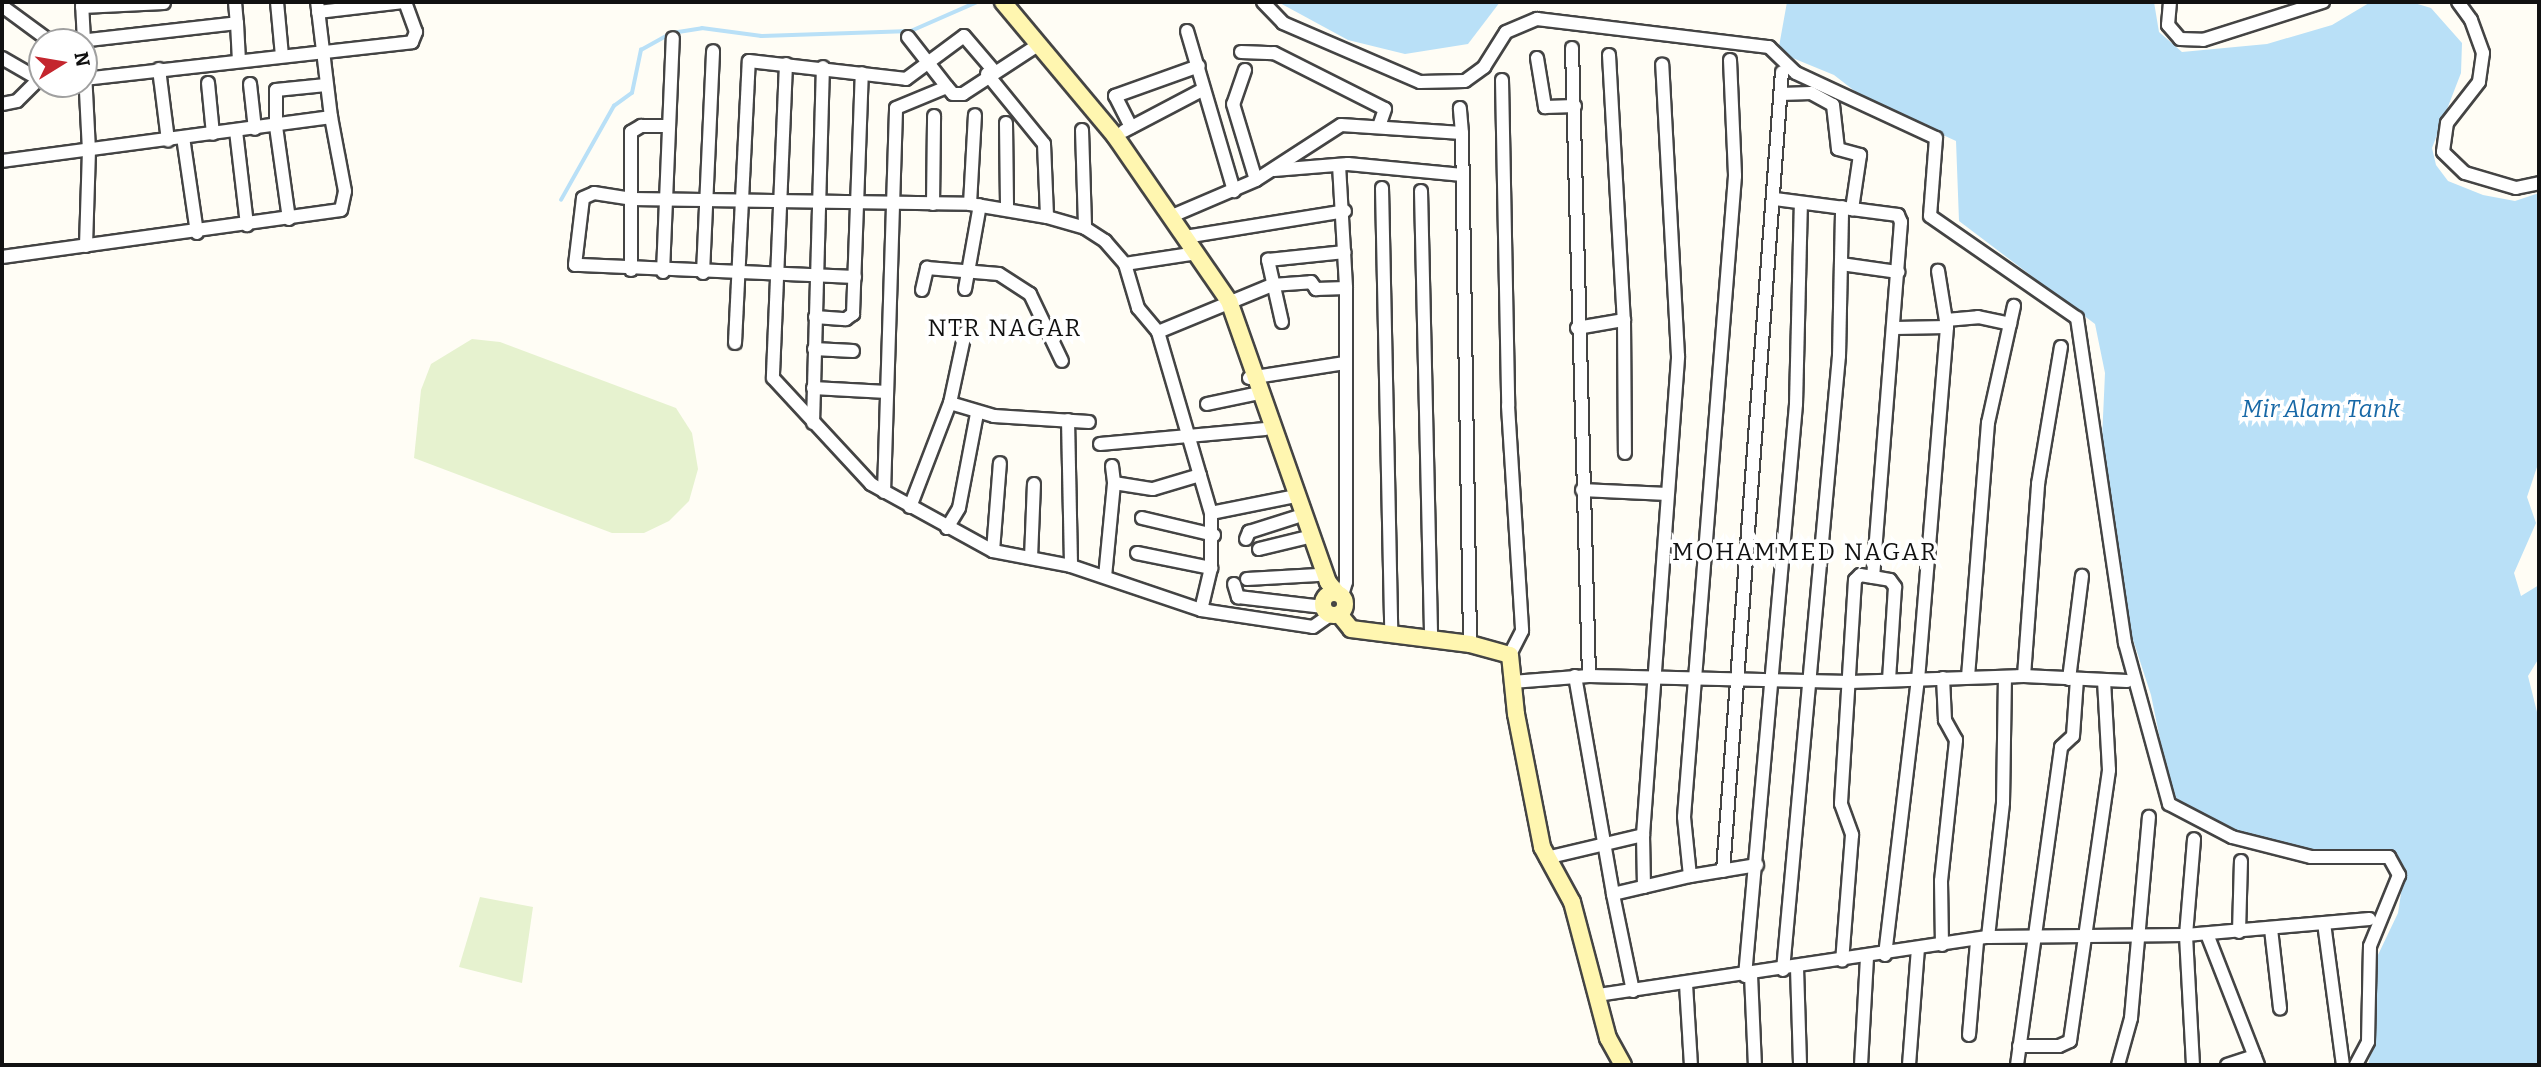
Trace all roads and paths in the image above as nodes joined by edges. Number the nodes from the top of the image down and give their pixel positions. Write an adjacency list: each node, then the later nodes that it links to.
1 (235, 2): 14 (street)
2 (277, 2): 27 (street)
3 (405, 2): 11 (street); 25 (street)
4 (1003, 2): 21 (main road)
5 (1263, 2): 255 (street)
6 (2170, 2): 7 (street)
7 (2323, 2)
8 (2458, 2): 78 (street)
9 (164, 3): 10 (street)
10 (82, 4): 16 (street)
11 (347, 5): 13 (street)
12 (2, 6): 15 (street)
13 (318, 7): 25 (street)
14 (237, 23): 20 (street); 30 (street)
15 (32, 28)
16 (81, 28)
17 (1188, 31): 35 (street)
18 (908, 37): 32 (street)
19 (673, 38): 61 (street)
20 (98, 42)
21 (1038, 45): 39 (street); 69 (main road)
22 (1572, 48): 54 (street)
23 (713, 51): 84 (street)
24 (1241, 52): 63 (street)
25 (324, 53): 27 (street); 47 (street)
26 (1609, 55): 127 (street)
27 (282, 56): 30 (street)
28 (2, 58): 42 (street)
29 (1537, 58): 54 (street)
30 (239, 60): 37 (street)
31 (1730, 60): 199 (street)
32 (926, 62): 39 (street); 41 (street); 48 (street)
33 (786, 64): 36 (street); 86 (street); 87 (street)
34 (1662, 64): 162 (street)
35 (1199, 66): 49 (street); 62 (street)
36 (823, 67): 41 (street); 88 (street)
37 (159, 69): 43 (street); 71 (street)
38 (1245, 70): 77 (street)
39 (990, 72): 48 (street); 98 (street)
40 (1782, 72): 51 (street)
41 (862, 74): 89 (street)
42 (28, 75)
43 (98, 77)
44 (1502, 80): 189 (street)
45 (208, 83): 68 (street)
46 (250, 84): 64 (street)
47 (326, 86): 58 (street); 60 (street)
48 (947, 88): 90 (street)
49 (1205, 89): 62 (street); 80 (street)
50 (28, 92): 53 (street)
51 (1781, 94): 85 (street); 94 (street)
52 (86, 98): 72 (street)
53 (2, 104)
54 (1575, 106): 131 (street)
55 (1460, 108): 67 (street)
56 (975, 115): 93 (street)
57 (934, 116): 92 (street)
58 (331, 117): 60 (street); 99 (street)
59 (1006, 123): 95 (street)
60 (276, 126): 64 (street); 99 (street)
61 (669, 126): 82 (street); 83 (street)
62 (1131, 127): 69 (street)
63 (1378, 127): 67 (street); 75 (street)
64 (255, 129): 66 (street)
65 (1082, 130): 101 (street)
66 (236, 131): 68 (street); 100 (street)
67 (1462, 133): 76 (street)
68 (214, 134): 70 (street)
69 (1115, 136): 97 (main road)
70 (183, 138): 71 (street); 102 (street)
71 (168, 140): 72 (street)
72 (89, 150): 73 (street); 104 (street)
73 (2, 161)
74 (1339, 165): 75 (street); 76 (street); 96 (street)
75 (1272, 171): 77 (street)
76 (1462, 175): 188 (street)
77 (1256, 180): 80 (street)
78 (2539, 183)
79 (1382, 188): 186 (street)
80 (1234, 191): 97 (street)
81 (1421, 191): 187 (street)
82 (667, 198): 83 (street); 84 (street); 113 (street)
83 (632, 199): 111 (street); 111 (street)
84 (706, 199): 86 (street); 115 (street)
85 (1776, 199): 91 (street); 196 (street)
86 (743, 200): 87 (street); 116 (street)
87 (781, 201): 88 (street); 117 (street)
88 (819, 201): 89 (street); 118 (street)
89 (858, 202): 90 (street); 119 (street)
90 (894, 203): 92 (street); 143 (street)
91 (1801, 203): 94 (street); 197 (street)
92 (933, 204): 93 (street)
93 (975, 204): 95 (street); 110 (street)
94 (1847, 208): 109 (street); 114 (street)
95 (1007, 209): 98 (street)
96 (1345, 211): 103 (street); 105 (street)
97 (1172, 216): 103 (main road)
98 (1046, 217): 101 (street)
99 (289, 219): 100 (street)
100 (247, 225): 102 (street)
101 (1085, 229): 108 (street)
102 (197, 233): 104 (street)
103 (1185, 237): 106 (main road)
104 (86, 246): 107 (street)
105 (1345, 252): 120 (street); 121 (street)
106 (1197, 253): 108 (street); 124 (main road)
107 (2, 257)
108 (1125, 264): 133 (street)
109 (1841, 264): 114 (street); 193 (street)
110 (968, 269): 122 (street); 123 (street); 139 (street)
111 (631, 270): 113 (street)
112 (1938, 271): 129 (street)
113 (663, 272): 115 (street)
114 (1898, 272): 132 (street)
115 (703, 273): 116 (street)
116 (739, 274): 117 (street); 135 (street)
117 (777, 275): 118 (street); 149 (street)
118 (816, 276): 119 (street); 126 (street)
119 (855, 277): 126 (street)
120 (1272, 285): 121 (street); 124 (street); 128 (street)
121 (1346, 288): 140 (street)
122 (965, 289)
123 (922, 290)
124 (1225, 303): 133 (street); 141 (main road)
125 (2014, 306): 130 (street)
126 (815, 317): 137 (street)
127 (1624, 320): 131 (street); 154 (street)
128 (1282, 322)
129 (1947, 324): 130 (street); 132 (street); 203 (street)
130 (2010, 324): 194 (street)
131 (1577, 328): 160 (street)
132 (1895, 328): 181 (street)
133 (1158, 331): 152 (street)
134 (965, 333): 145 (street)
135 (735, 343)
136 (2061, 347): 192 (street)
137 (814, 349): 138 (street); 142 (street)
138 (853, 351)
139 (1062, 361)
140 (1345, 363): 141 (street); 184 (street)
141 (1253, 377): 144 (main road); 163 (main road)
142 (813, 388): 143 (street); 149 (street)
143 (887, 392): 161 (street)
144 (1254, 394): 146 (street); 151 (main road)
145 (950, 404): 147 (street); 164 (street)
146 (1207, 404)
147 (977, 414): 148 (street); 168 (street)
148 (1068, 421): 150 (street); 176 (street)
149 (813, 422): 161 (street)
150 (1089, 422)
151 (1265, 429): 152 (street); 163 (main road)
152 (1188, 436): 153 (street); 157 (street)
153 (1100, 444)
154 (1625, 453)
155 (1000, 463): 173 (street)
156 (1112, 466): 158 (street)
157 (1200, 475): 158 (street); 165 (street)
158 (1114, 483): 180 (street)
159 (1034, 484): 175 (street)
160 (1582, 490): 162 (street); 191 (street)
161 (884, 492): 164 (street)
162 (1667, 494): 201 (street)
163 (1292, 497): 165 (street); 166 (main road); 184 (main road)
164 (909, 507): 168 (street)
165 (1211, 513): 169 (street)
166 (1296, 517): 170 (main road); 171 (street)
167 (1142, 518): 169 (street)
168 (947, 528): 173 (street)
169 (1214, 535): 177 (street)
170 (1304, 538): 172 (street); 178 (main road)
171 (1246, 539)
172 (1259, 549)
173 (993, 551): 175 (street)
174 (1137, 553): 177 (street)
175 (1031, 558): 176 (street)
176 (1071, 566): 180 (street)
177 (1211, 568): 185 (street)
178 (1318, 575): 182 (street); 184 (main road)
179 (2082, 576): 200 (street)
180 (1105, 577): 185 (street)
181 (1873, 578): 202 (street); 207 (street)
182 (1247, 579)
183 (1234, 584): 184 (street)
184 (1332, 604): 185 (street); 186 (main road)
185 (1201, 610)
186 (1391, 633): 187 (main road)
187 (1431, 640): 188 (main road)
188 (1470, 644): 189 (main road)
189 (1510, 655): 206 (main road)
190 (1575, 676): 191 (street); 206 (street); 211 (street)
191 (1589, 676): 201 (street)
192 (2024, 676): 195 (street); 200 (street)
193 (1814, 677): 197 (street); 207 (street); 235 (street)
194 (1968, 677): 195 (street); 198 (street)
195 (2005, 677): 226 (street)
196 (1734, 678): 197 (street); 199 (street); 215 (street)
197 (1772, 678): 214 (street)
198 (1942, 678): 203 (street); 229 (street)
199 (1698, 679): 201 (street); 216 (street)
200 (2073, 679): 204 (street); 227 (street)
201 (1653, 680): 209 (street)
202 (1889, 680): 203 (street); 207 (street)
203 (1918, 680): 231 (street)
204 (2104, 680): 205 (street); 228 (street)
205 (2127, 681)
206 (1513, 682): 212 (main road)
207 (1850, 682): 233 (street)
208 (2149, 817): 225 (street)
209 (1643, 835): 211 (street); 217 (street)
210 (2194, 839): 224 (street)
211 (1604, 843): 212 (street); 218 (street)
212 (1546, 858): 239 (main road)
213 (2241, 861): 222 (street)
214 (1757, 864): 215 (street); 236 (street)
215 (1723, 871): 216 (street)
216 (1690, 876): 217 (street)
217 (1644, 887): 218 (street)
218 (1613, 894): 238 (street)
219 (2369, 919): 220 (street)
220 (2324, 923): 221 (street); 254 (street)
221 (2270, 929): 222 (street); 240 (street)
222 (2239, 932): 223 (street)
223 (2207, 934): 224 (street); 243 (street)
224 (2186, 935): 225 (street); 252 (street)
225 (2136, 937): 228 (street); 251 (street)
226 (1982, 939): 227 (street); 229 (street); 241 (street)
227 (2034, 939): 228 (street); 242 (street)
228 (2081, 939): 242 (street)
229 (1942, 946): 230 (street)
230 (1918, 949): 231 (street); 249 (street)
231 (1885, 954): 232 (street)
232 (1867, 957): 233 (street); 248 (street)
233 (1842, 961): 234 (street)
234 (1797, 968): 235 (street); 247 (street)
235 (1783, 970): 236 (street)
236 (1748, 976): 237 (street); 246 (street)
237 (1686, 984): 238 (street); 245 (street)
238 (1633, 990): 239 (street)
239 (1598, 995): 244 (main road)
240 (2280, 1008)
241 (1969, 1035)
242 (2019, 1046): 250 (street)
243 (2256, 1061): 253 (street)
244 (1623, 1065)
245 (1690, 1065)
246 (1755, 1065)
247 (1800, 1065)
248 (1861, 1065)
249 (1909, 1065)
250 (2017, 1065)
251 (2118, 1065)
252 (2193, 1065)
253 (2227, 1065)
254 (2343, 1065)
255 (2356, 1065)

